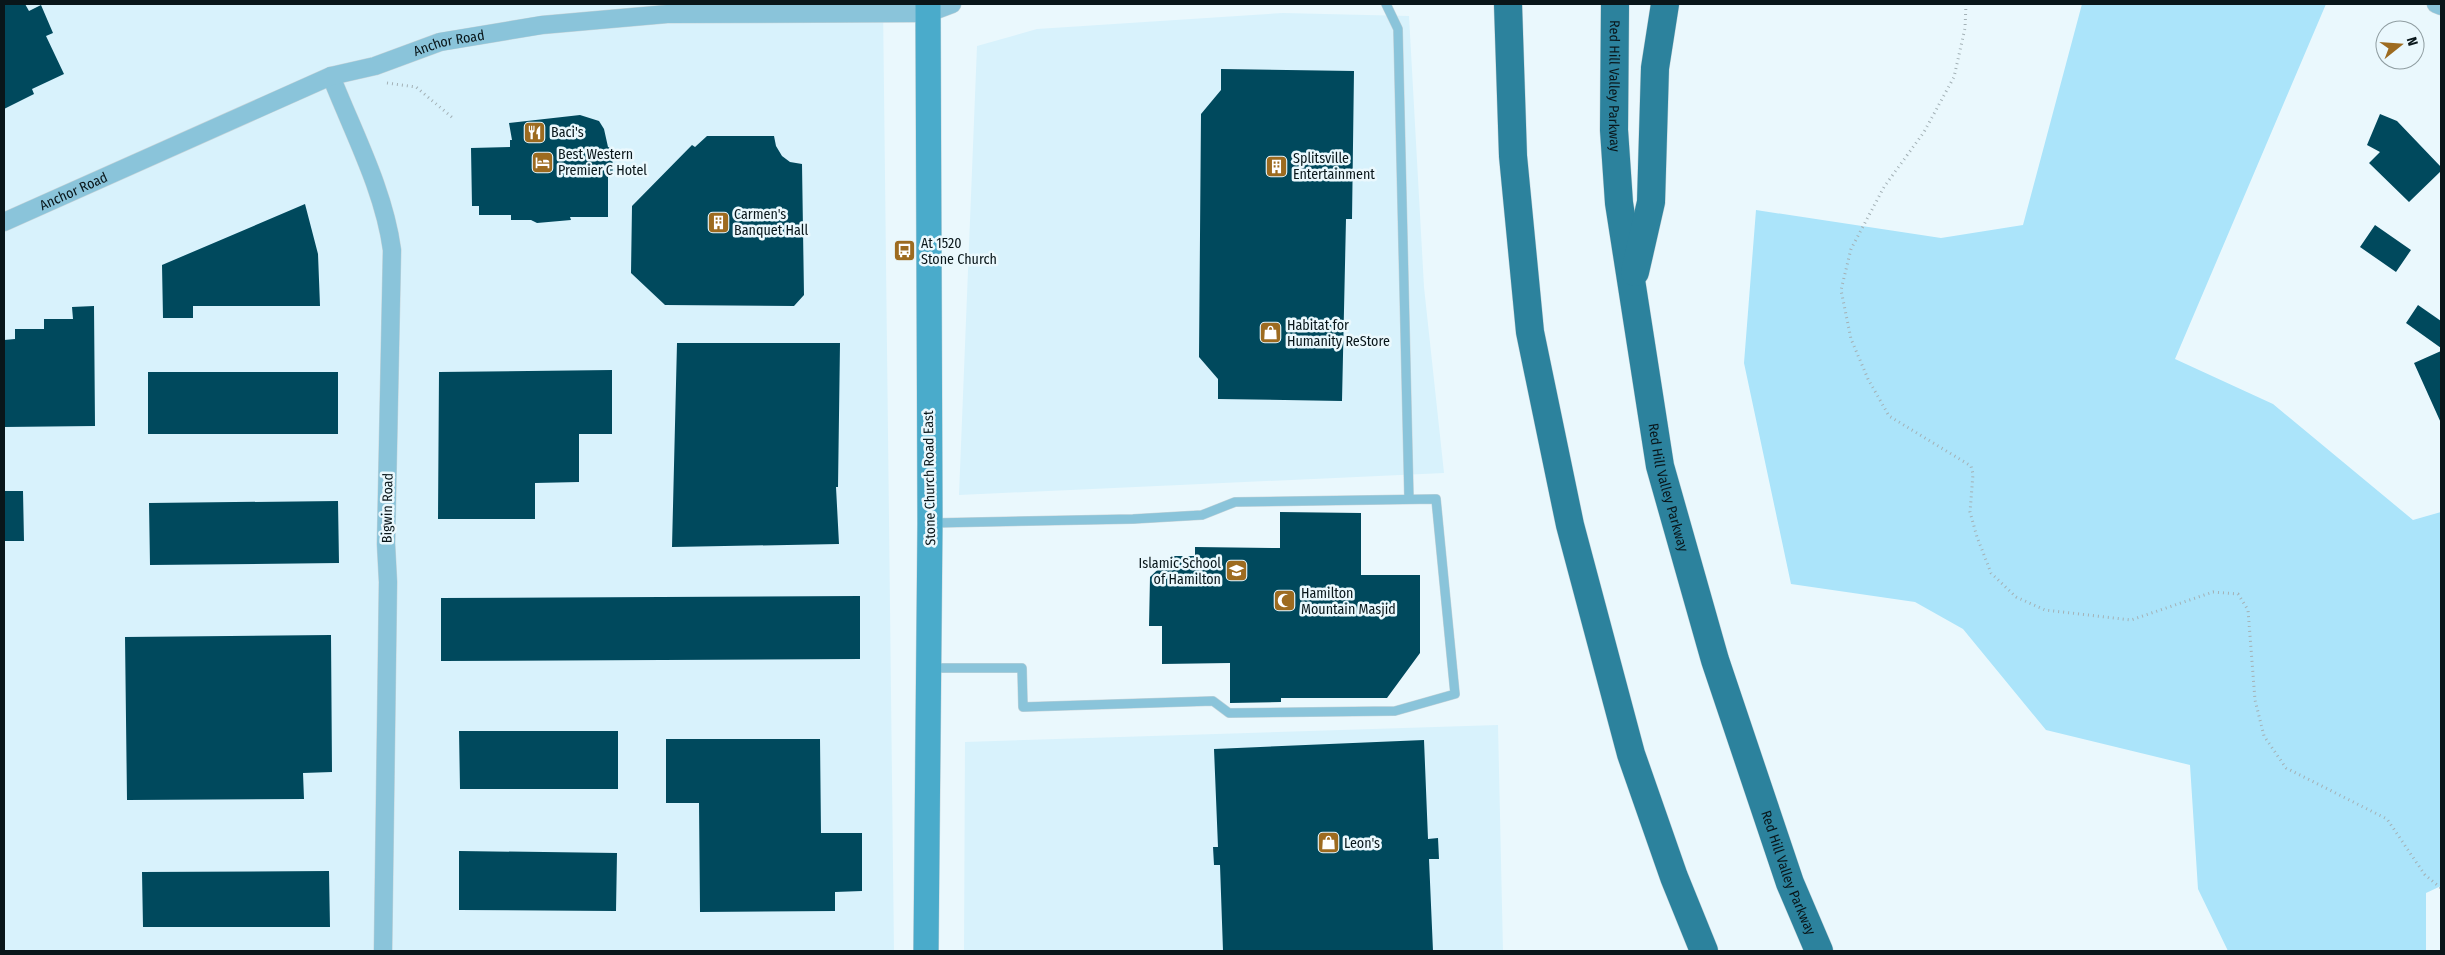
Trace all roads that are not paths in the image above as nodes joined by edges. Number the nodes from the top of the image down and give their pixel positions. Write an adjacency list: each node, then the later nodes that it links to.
1 (952, 4): 8 (street)
2 (1386, 4): 12 (lane)
3 (1508, 4): 17 (highway)
4 (1615, 4): 11 (highway, Red Hill Valley Parkway)
5 (1665, 4): 11 (highway)
6 (2436, 4): 7 (street)
7 (2441, 6)
8 (928, 8): 9 (street, Anchor Road); 13 (main road, Stone Church Road East)
9 (331, 76): 10 (street, Anchor Road); 15 (street, Bigwin Road)
10 (4, 222)
11 (1631, 286): 18 (highway, Red Hill Valley Parkway)
12 (1409, 499): 13 (lane); 14 (lane)
13 (930, 523): 14 (main road, Stone Church Road East)
14 (927, 668): 16 (main road, Stone Church Road East)
15 (383, 951)
16 (926, 951)
17 (1704, 951)
18 (1819, 951)

